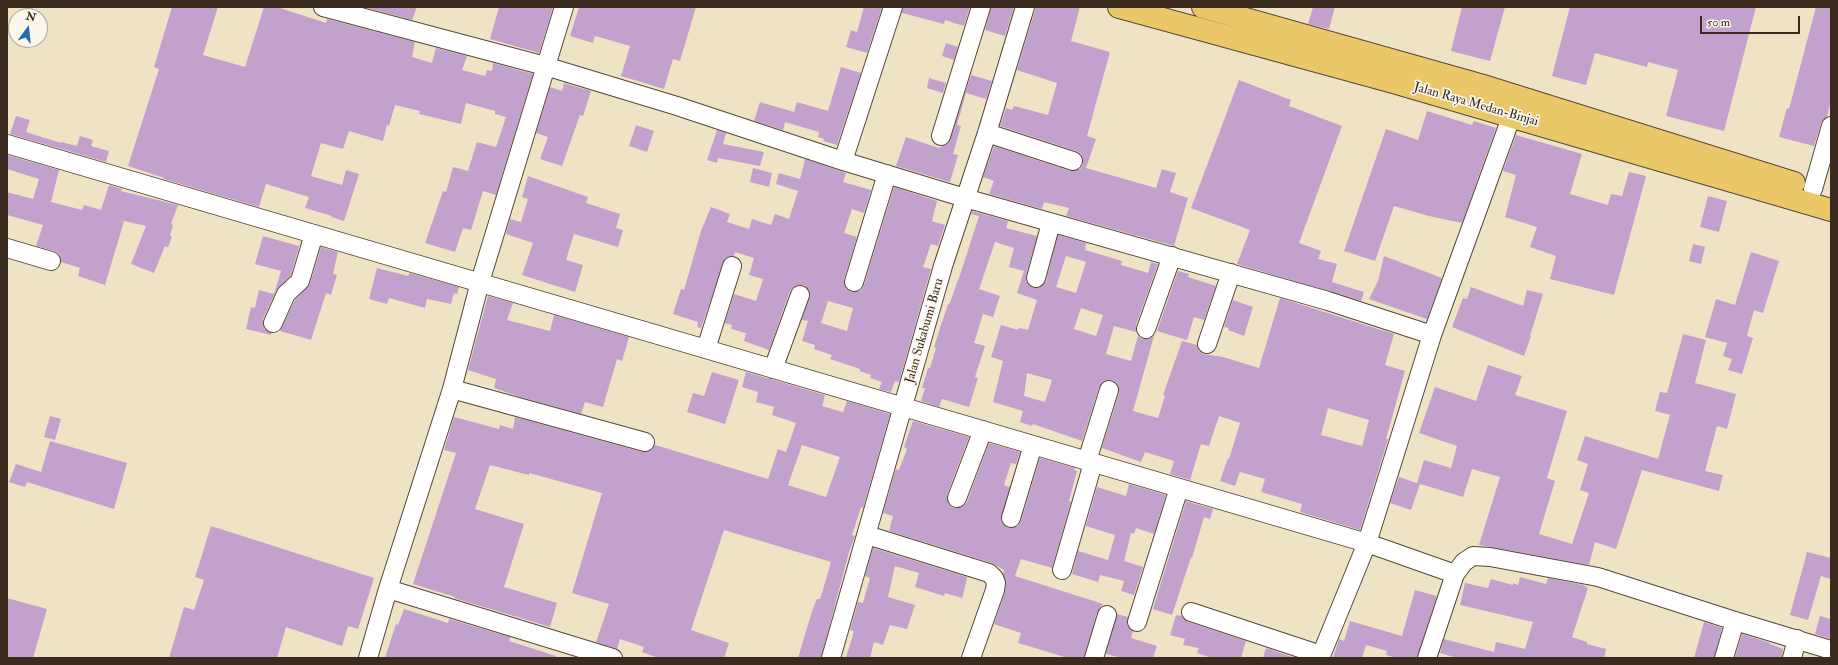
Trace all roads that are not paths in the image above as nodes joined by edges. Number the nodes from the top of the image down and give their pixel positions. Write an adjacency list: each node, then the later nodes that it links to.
1 (323, 7): 8 (street)
2 (564, 7): 8 (street)
3 (893, 7): 15 (street)
4 (982, 7): 13 (street)
5 (1025, 7): 12 (street, Jalan Sukabumi Baru)
6 (1119, 7): 9 (highway, Jalan Raya Medan-Binjai)
7 (1203, 7): 9 (highway, Jalan Raya Medan-Binjai)
8 (545, 66): 15 (street); 29 (street)
9 (1396, 72): 10 (highway, Jalan Raya Medan-Binjai)
10 (1515, 107): 18 (highway, Jalan Raya Medan-Binjai); 20 (highway, Jalan Raya Medan-Binjai); 34 (street)
11 (1831, 126): 18 (street)
12 (987, 133): 16 (street); 19 (street, Jalan Sukabumi Baru)
13 (941, 136)
14 (7, 144): 22 (street)
15 (843, 161): 17 (street)
16 (1073, 161)
17 (887, 174): 19 (street); 30 (street)
18 (1822, 192)
19 (965, 198): 21 (street); 40 (street, Jalan Sukabumi Baru)
20 (1831, 210)
21 (1052, 223): 24 (street); 28 (street)
22 (314, 234): 29 (street); 32 (street)
23 (7, 248): 25 (street)
24 (1172, 256): 27 (street); 33 (street)
25 (51, 261)
26 (732, 266): 36 (street)
27 (1231, 273): 34 (street); 35 (street)
28 (1036, 278)
29 (480, 282): 36 (street); 38 (street)
30 (854, 282)
31 (800, 295): 37 (street)
32 (273, 323)
33 (1146, 329)
34 (1432, 335): 49 (street)
35 (1207, 344)
36 (706, 349): 37 (street)
37 (773, 369): 40 (street)
38 (452, 389): 42 (street); 52 (street)
39 (1109, 390): 44 (street)
40 (903, 407): 41 (street); 48 (street, Jalan Sukabumi Baru)
41 (983, 430): 43 (street); 46 (street)
42 (645, 442)
43 (1033, 445): 44 (street); 47 (street)
44 (1090, 462): 45 (street); 50 (street)
45 (1179, 488): 49 (street); 56 (street)
46 (957, 498)
47 (1011, 518)
48 (867, 535): 63 (street, Jalan Sukabumi Baru); 64 (street)
49 (1367, 543): 51 (street); 60 (street)
50 (1062, 570)
51 (1455, 574): 55 (street); 66 (street)
52 (388, 589): 59 (street); 61 (street)
53 (1191, 612): 60 (street)
54 (1107, 615): 65 (street)
55 (1735, 621): 57 (street); 67 (street)
56 (1137, 622)
57 (1797, 639): 58 (street); 68 (street)
58 (1831, 650)
59 (565, 651): 62 (street)
60 (1321, 657)
61 (368, 658)
62 (613, 658)
63 (831, 658)
64 (971, 658)
65 (1094, 658)
66 (1427, 658)
67 (1724, 658)
68 (1792, 658)

